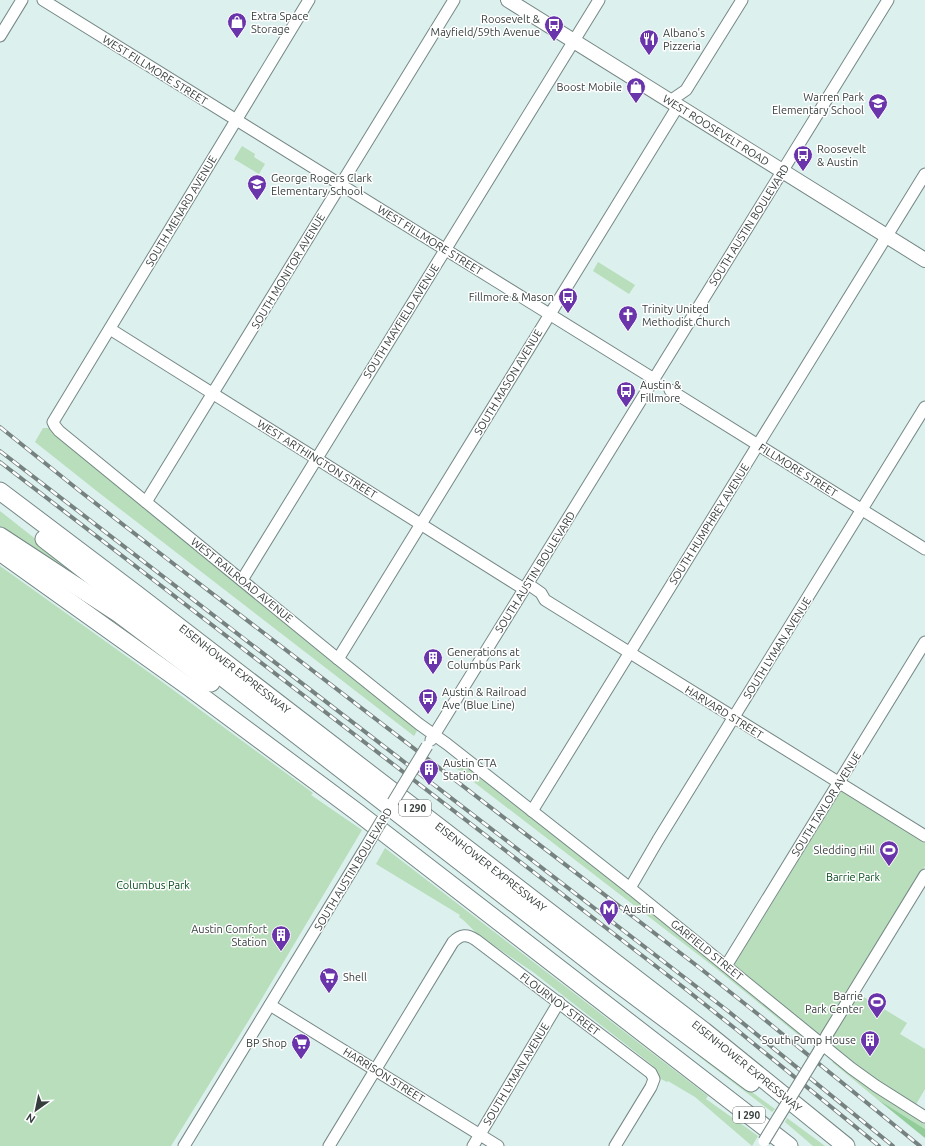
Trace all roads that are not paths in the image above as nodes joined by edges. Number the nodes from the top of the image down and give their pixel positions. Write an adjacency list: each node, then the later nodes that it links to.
1 (22, 0): 9 (street)
2 (43, 0): 12 (street, WEST FILLMORE STREET)
3 (309, 0): 12 (street, SOUTH MENARD AVENUE)
4 (454, 0): 15 (street, SOUTH MONITOR AVENUE)
5 (508, 0): 10 (main road, WEST ROOSEVELT ROAD)
6 (599, 0): 10 (street, SOUTH MAYFIELD AVENUE)
7 (742, 0): 11 (street)
8 (888, 0): 13 (street, SOUTH AUSTIN BOULEVARD)
9 (0, 36)
10 (573, 41): 11 (main road, WEST ROOSEVELT ROAD); 17 (street, SOUTH MAYFIELD AVENUE)
11 (674, 104): 13 (main road, WEST ROOSEVELT ROAD); 19 (street, SOUTH MASON AVENUE)
12 (236, 120): 15 (street, WEST FILLMORE STREET); 20 (street, SOUTH MENARD AVENUE)
13 (782, 171): 16 (main road, WEST ROOSEVELT ROAD); 21 (street, SOUTH AUSTIN BOULEVARD)
14 (925, 174): 16 (street, SOUTH HUMPHREY AVENUE)
15 (340, 185): 17 (street, WEST FILLMORE STREET); 23 (street, SOUTH MONITOR AVENUE)
16 (886, 236): 18 (main road, WEST ROOSEVELT ROAD); 26 (street, SOUTH HUMPHREY AVENUE)
17 (445, 250): 19 (street, WEST FILLMORE STREET); 27 (street, SOUTH MAYFIELD AVENUE)
18 (925, 260)
19 (549, 315): 21 (street, WEST FILLMORE STREET); 32 (street, SOUTH MASON AVENUE)
20 (110, 329): 23 (street, WEST ARTHINGTON STREET); 25 (street, SOUTH MENARD AVENUE)
21 (654, 379): 37 (street, SOUTH AUSTIN BOULEVARD)
22 (670, 390): 26 (street, FILLMORE STREET)
23 (213, 393): 27 (street, WEST ARTHINGTON STREET); 29 (street, SOUTH MONITOR AVENUE)
24 (925, 407): 31 (street, SOUTH LYMAN AVENUE)
25 (53, 422): 29 (street, WEST RAILROAD AVENUE)
26 (758, 445): 31 (street, FILLMORE STREET); 39 (street, SOUTH HUMPHREY AVENUE)
27 (316, 459): 32 (street, WEST ARTHINGTON STREET); 36 (street, SOUTH MAYFIELD AVENUE)
28 (0, 491): 56 (highway, EISENHOWER EXPRESSWAY / I 290)
29 (146, 502): 36 (street, WEST RAILROAD AVENUE)
30 (0, 504): 44 (highway)
31 (862, 510): 34 (street, FILLMORE STREET); 41 (street, SOUTH LYMAN AVENUE)
32 (421, 524): 37 (street, WEST ARTHINGTON STREET); 40 (street, SOUTH MASON AVENUE)
33 (0, 536): 44 (highway)
34 (925, 549)
35 (0, 552): 54 (highway, I 290)
36 (242, 580): 40 (street, WEST RAILROAD AVENUE)
37 (526, 586): 39 (street, HARVARD STREET); 42 (street, SOUTH AUSTIN BOULEVARD)
38 (925, 642): 43 (street, SOUTH TAYLOR AVENUE)
39 (630, 652): 41 (street, HARVARD STREET); 45 (street, SOUTH HUMPHREY AVENUE)
40 (338, 659): 42 (street, WEST RAILROAD AVENUE)
41 (734, 718): 43 (street, HARVARD STREET); 48 (street, SOUTH LYMAN AVENUE)
42 (434, 735): 44 (street, SOUTH AUSTIN BOULEVARD, bridge); 45 (street, GARFIELD STREET)
43 (839, 783): 46 (street, HARVARD STREET); 49 (street, SOUTH TAYLOR AVENUE)
44 (388, 811): 51 (street, SOUTH AUSTIN BOULEVARD, bridge); 54 (highway); 56 (highway)
45 (532, 811): 48 (street, GARFIELD STREET)
46 (925, 836)
47 (925, 875): 52 (street)
48 (630, 888): 49 (street, GARFIELD STREET)
49 (726, 966): 52 (street, GARFIELD STREET)
50 (559, 1002): 53 (street, FLOURNOY STREET); 57 (street, SOUTH LYMAN AVENUE); 63 (street, FLOURNOY STREET)
51 (270, 1004): 53 (street, HARRISON STREET); 59 (street, SOUTH AUSTIN BOULEVARD)
52 (821, 1048): 55 (street, GARFIELD STREET); 58 (street, bridge)
53 (375, 1070): 57 (street, HARRISON STREET); 60 (street)
54 (709, 1084): 64 (highway, I 290)
55 (924, 1115)
56 (825, 1129): 65 (highway, EISENHOWER EXPRESSWAY / I 290)
57 (480, 1135): 61 (street, SOUTH LYMAN AVENUE); 62 (street, HARRISON STREET)
58 (762, 1143)
59 (184, 1146)
60 (328, 1146)
61 (473, 1146)
62 (498, 1146)
63 (615, 1146)
64 (789, 1146)
65 (846, 1146)

